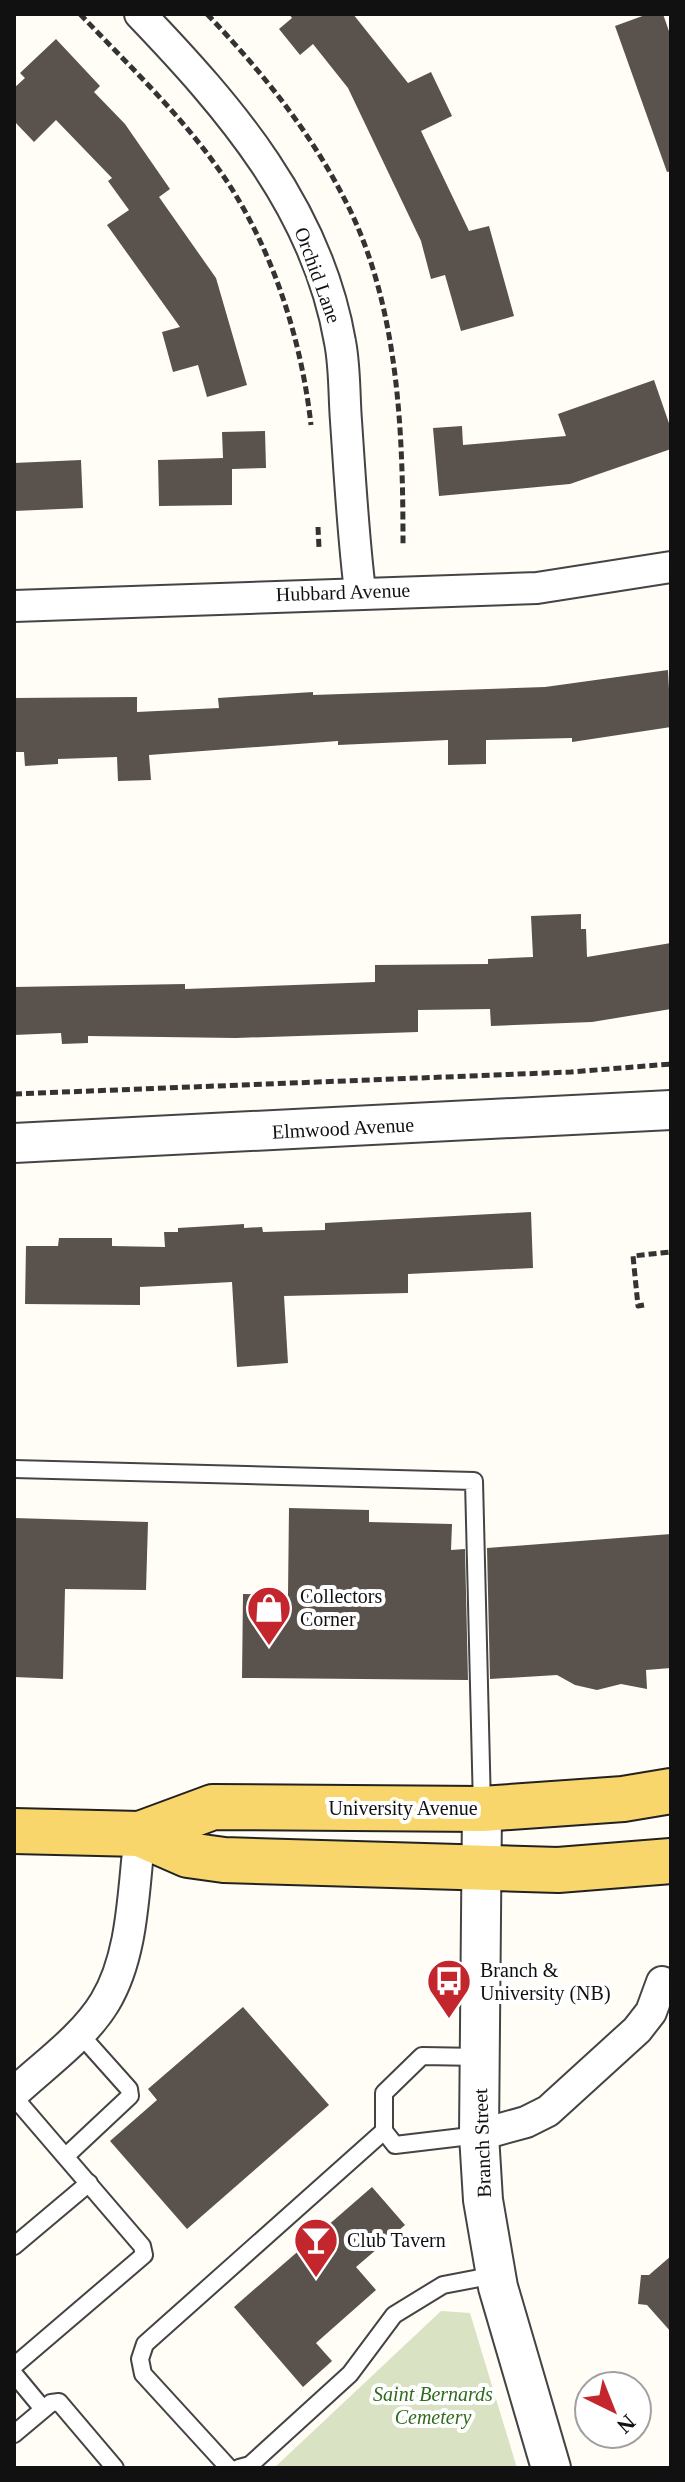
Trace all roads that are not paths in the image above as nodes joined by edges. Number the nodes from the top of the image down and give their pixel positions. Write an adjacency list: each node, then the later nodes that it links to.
1 (140, 14): 3 (street, Orchid Lane)
2 (671, 567): 3 (street, Hubbard Avenue)
3 (360, 591): 4 (street, Hubbard Avenue)
4 (14, 606)
5 (671, 1110): 6 (street, Elmwood Avenue)
6 (14, 1143)
7 (14, 1469): 9 (lane)
8 (671, 1791): 9 (main road, University Avenue)
9 (482, 1809): 11 (main road, University Avenue); 13 (street, Branch Street)
10 (14, 1831): 11 (main road, University Avenue)
11 (140, 1834): 13 (main road, University Avenue); 15 (street)
12 (671, 1861): 13 (main road, University Avenue)
13 (482, 1868): 16 (street, Branch Street)
14 (666, 1987): 19 (street)
15 (79, 2033): 17 (street); 20 (lane)
16 (481, 2057): 18 (lane); 19 (street, Branch Street)
17 (14, 2095): 20 (lane)
18 (384, 2131): 19 (lane); 29 (lane)
19 (479, 2135): 23 (street, Branch Street)
20 (66, 2156): 21 (lane)
21 (89, 2183): 22 (lane); 24 (lane)
22 (14, 2246)
23 (495, 2275): 30 (lane); 31 (street, Branch Street)
24 (14, 2366)
25 (14, 2374): 26 (lane)
26 (43, 2409): 27 (lane); 28 (lane)
27 (14, 2434)
28 (115, 2468)
29 (229, 2468)
30 (239, 2468)
31 (551, 2468)

